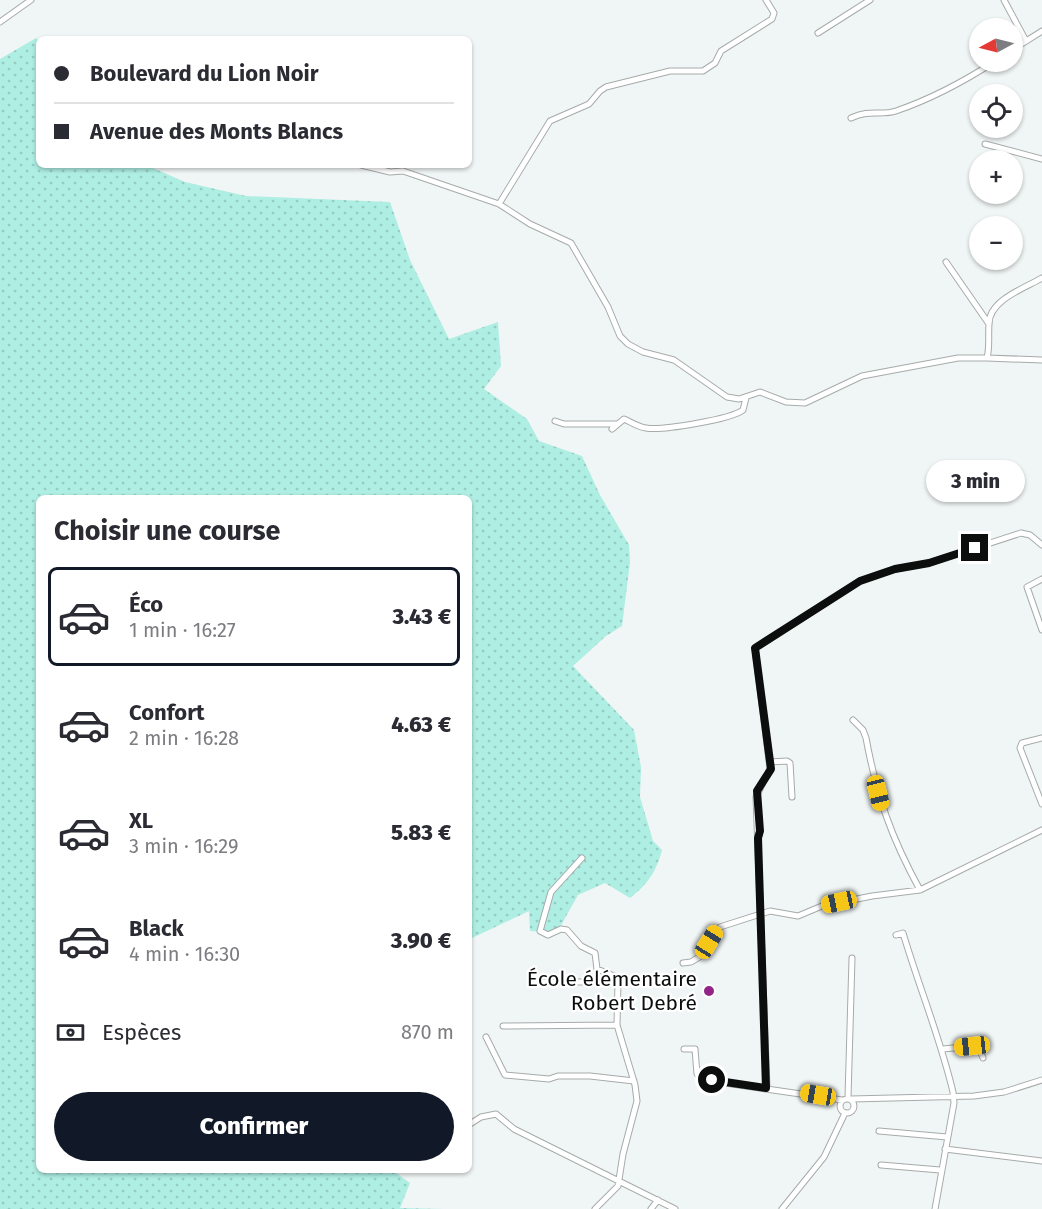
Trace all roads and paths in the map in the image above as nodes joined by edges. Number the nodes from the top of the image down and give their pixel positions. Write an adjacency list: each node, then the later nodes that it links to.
1 (31, 0): 5 (street)
2 (766, 0): 15 (street)
3 (870, 0): 7 (street)
4 (1004, 0): 8 (street)
5 (0, 22)
6 (1042, 31): 8 (street)
7 (818, 33)
8 (1026, 41): 9 (street)
9 (1023, 43)
10 (977, 72): 11 (street)
11 (851, 117)
12 (985, 144): 13 (street)
13 (1042, 159)
14 (368, 168): 15 (street)
15 (500, 204): 21 (street)
16 (946, 262): 18 (street)
17 (1042, 278): 18 (street)
18 (988, 324): 19 (street)
19 (987, 358): 20 (street); 21 (street)
20 (1042, 360)
21 (746, 398): 23 (street)
22 (555, 421): 23 (street)
23 (617, 424): 24 (street)
24 (612, 429)
25 (1042, 545): 30 (street)
26 (1042, 579): 27 (street)
27 (1042, 630)
28 (853, 720): 35 (street)
29 (1042, 738): 32 (street)
30 (770, 762): 31 (street); 36 (street)
31 (792, 797)
32 (1042, 804)
33 (1042, 830): 35 (street)
34 (582, 858): 41 (street)
35 (920, 890): 36 (street)
36 (762, 914): 39 (street); 50 (street)
37 (896, 935): 45 (street)
38 (852, 958): 52 (street)
39 (683, 963)
40 (544, 982): 41 (street)
41 (618, 982): 42 (street)
42 (617, 1025): 43 (street); 49 (street)
43 (503, 1026)
44 (486, 1037): 49 (street)
45 (943, 1048): 47 (street); 51 (street)
46 (684, 1049): 50 (street)
47 (983, 1058)
48 (1042, 1080): 51 (street)
49 (634, 1081): 63 (street)
50 (766, 1088): 52 (street)
51 (953, 1097): 53 (street); 58 (street)
52 (845, 1101): 53 (street); 54 (street); 55 (street)
53 (865, 1101): 54 (street)
54 (854, 1107): 55 (street)
55 (845, 1113): 68 (street)
56 (472, 1123): 63 (street)
57 (879, 1131): 58 (street)
58 (947, 1137): 59 (street)
59 (945, 1149): 60 (street); 62 (street)
60 (1042, 1161)
61 (881, 1165): 62 (street)
62 (940, 1170): 69 (street)
63 (618, 1181): 64 (street); 65 (street)
64 (658, 1200): 66 (street); 67 (street)
65 (595, 1209)
66 (651, 1209)
67 (675, 1209)
68 (782, 1209)
69 (935, 1209)

